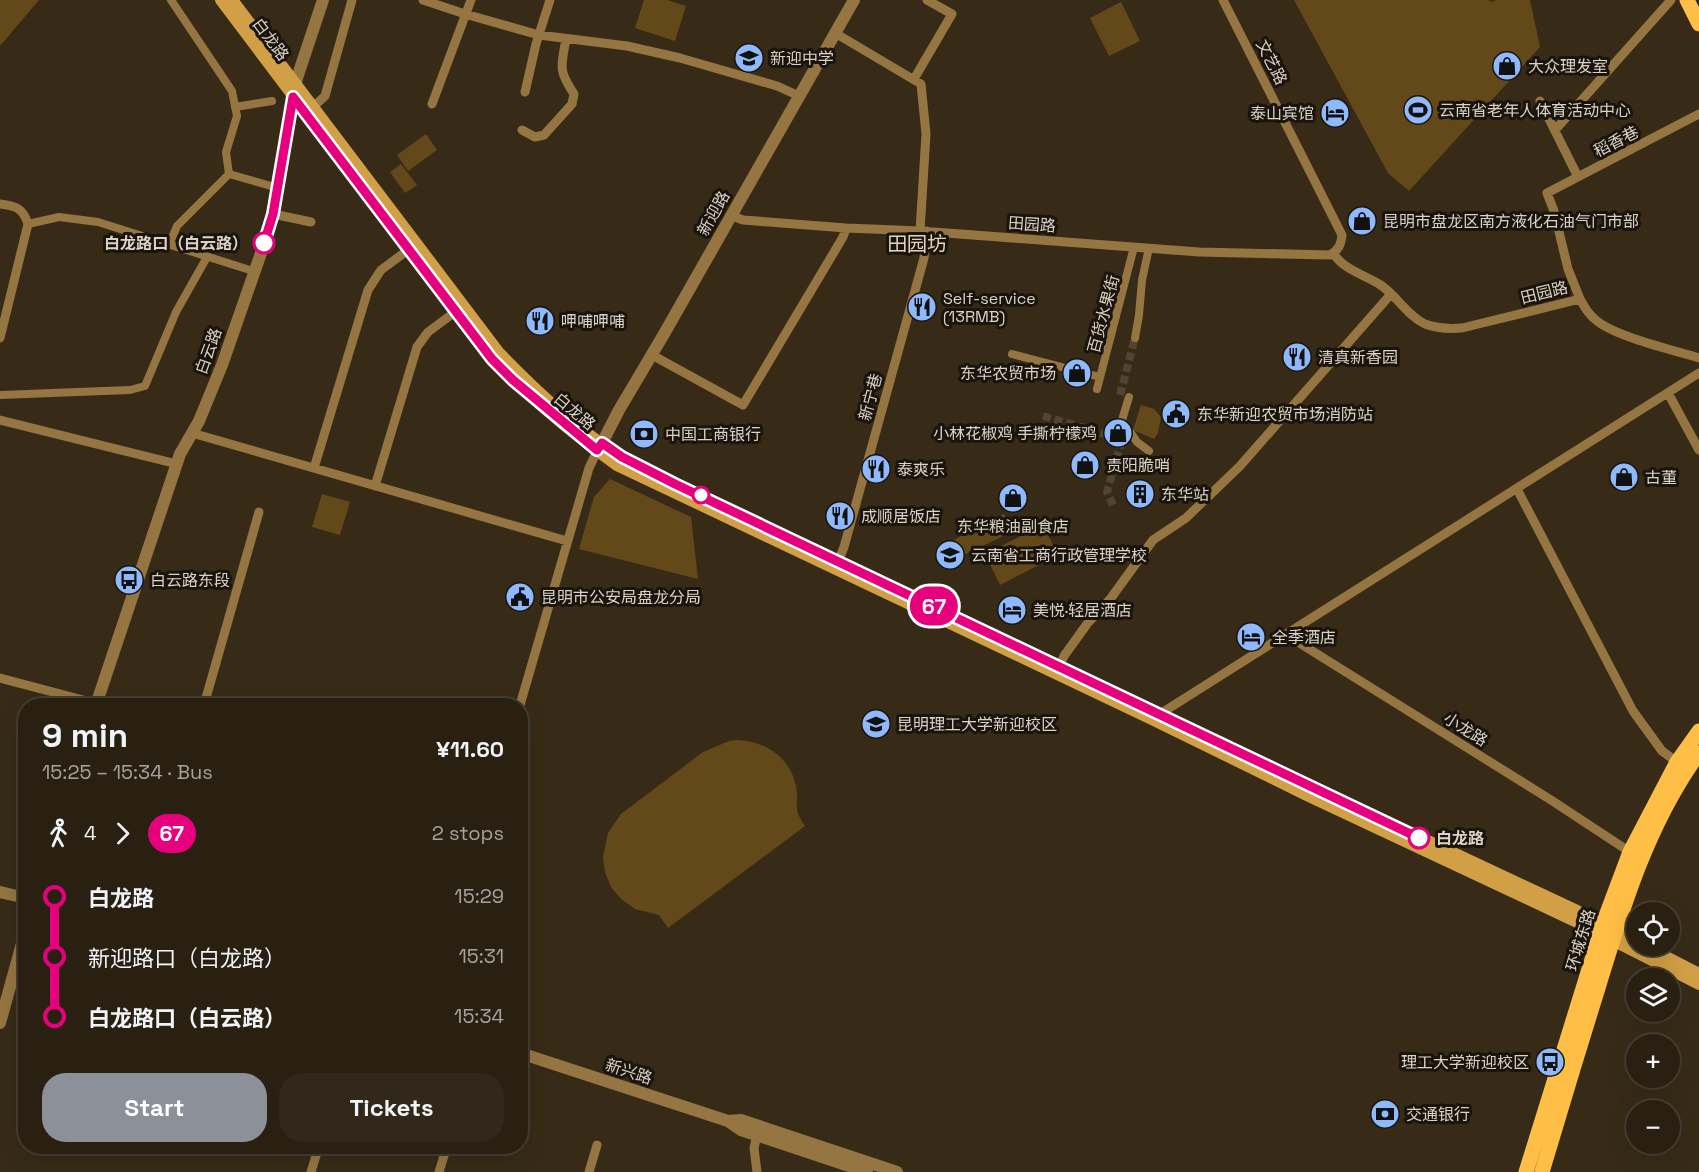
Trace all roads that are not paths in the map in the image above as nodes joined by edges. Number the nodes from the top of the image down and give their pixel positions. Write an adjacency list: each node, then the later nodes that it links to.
1 (171, 0): 26 (street)
2 (221, 0): 20 (main road, 白龙路)
3 (232, 0): 20 (main road, 白龙路)
4 (323, 0): 20 (street, 白云路)
5 (352, 0): 27 (street)
6 (423, 0): 14 (street)
7 (471, 0): 14 (street)
8 (550, 0): 17 (street)
9 (854, 0): 16 (street, 新迎路)
10 (927, 0): 19 (street)
11 (1223, 0): 45 (street, 文艺路)
12 (1671, 0): 29 (street)
13 (1687, 0): 15 (main road)
14 (465, 14): 17 (street); 25 (street)
15 (1699, 24)
16 (835, 33): 19 (street); 22 (street, 新迎路)
17 (539, 35): 18 (street); 21 (street)
18 (566, 39): 22 (street); 30 (street)
19 (914, 79): 40 (street, 新宁巷)
20 (294, 91): 27 (main road, 白龙路); 33 (street, 白云路); 44 (main road, 白龙路)
21 (525, 92)
22 (799, 96): 36 (street, 新迎路)
23 (272, 100): 26 (street)
24 (1540, 101): 29 (street)
25 (432, 104)
26 (235, 107): 31 (street)
27 (312, 108): 64 (main road, 白龙路)
28 (1699, 114): 32 (street, 稻香巷)
29 (1556, 129): 32 (street)
30 (522, 130)
31 (230, 174): 33 (street); 41 (street)
32 (1578, 177): 49 (street, 稻香巷)
33 (278, 188): 35 (street, 白云路)
34 (0, 204): 38 (street)
35 (273, 214): 37 (street); 47 (street, 白云路)
36 (730, 215): 39 (street, 田园路); 54 (street, 新迎路)
37 (311, 222)
38 (28, 224): 41 (street); 51 (street)
39 (846, 228): 40 (street, 田园路); 54 (street)
40 (923, 231): 42 (street, 田园路); 73 (street, 新宁巷)
41 (169, 245): 46 (street)
42 (1134, 247): 43 (street, 田园路); 57 (street, 百货水果街)
43 (1149, 248): 45 (street, 田园路); 52 (street)
44 (408, 250): 50 (main road, 白龙路); 68 (street)
45 (1333, 253): 48 (street, 田园路)
46 (207, 257): 47 (street); 60 (street)
47 (253, 271): 63 (street, 白云路)
48 (1391, 294): 49 (street, 田园路); 75 (street)
49 (1580, 299): 55 (street, 田园路)
50 (455, 312): 64 (main road, 白龙路); 69 (street)
51 (0, 338)
52 (1135, 338)
53 (1012, 354): 57 (street)
54 (652, 355): 64 (street, 新迎路)
55 (1699, 358)
56 (1699, 373): 59 (street)
57 (1100, 377): 58 (street, 百货水果街)
58 (1097, 389)
59 (1668, 393): 65 (street); 70 (street)
60 (0, 395)
61 (1129, 397): 66 (street)
62 (0, 420): 67 (street)
63 (192, 433): 67 (street, 白云路); 68 (street)
64 (599, 447): 72 (street); 73 (main road, 白龙路)
65 (1699, 450)
66 (1149, 451)
67 (177, 464): 78 (street, 白云路)
68 (314, 468): 69 (street)
69 (375, 486): 72 (street)
70 (1517, 489): 74 (street); 84 (street)
71 (260, 512): 79 (street)
72 (567, 541): 80 (street)
73 (837, 564): 75 (main road, 白龙路); 81 (main road, 白龙路)
74 (1285, 634): 81 (street); 85 (street, 小龙路)
75 (1060, 665): 81 (main road, 白龙路)
76 (0, 678): 77 (street)
77 (73, 698)
78 (100, 698)
79 (206, 698)
80 (522, 698)
81 (1156, 717): 88 (main road, 白龙路)
82 (1699, 731): 84 (main road, 环城东路)
83 (1699, 753): 88 (main road, 环城东路)
84 (1677, 762): 85 (main road, 环城东路)
85 (1630, 852): 88 (main road, 环城东路)
86 (0, 892): 87 (street)
87 (18, 896)
88 (1608, 932): 89 (main road, 白龙路); 93 (main road, 白龙路); 107 (main road, 环城东路); 108 (main road, 环城东路)
89 (1626, 938)
90 (1664, 956): 92 (main road)
91 (18, 958): 94 (street)
92 (1699, 974)
93 (1699, 984)
94 (0, 1023)
95 (528, 1056): 96 (street, 新兴路)
96 (728, 1121): 97 (street, 新兴路); 106 (street, 新兴路)
97 (758, 1135): 104 (street); 105 (street, 新兴路)
98 (597, 1145): 103 (street)
99 (316, 1154): 101 (street)
100 (445, 1154): 102 (street)
101 (311, 1172)
102 (439, 1172)
103 (589, 1172)
104 (757, 1172)
105 (867, 1172)
106 (897, 1172)
107 (1526, 1172)
108 (1542, 1172)

